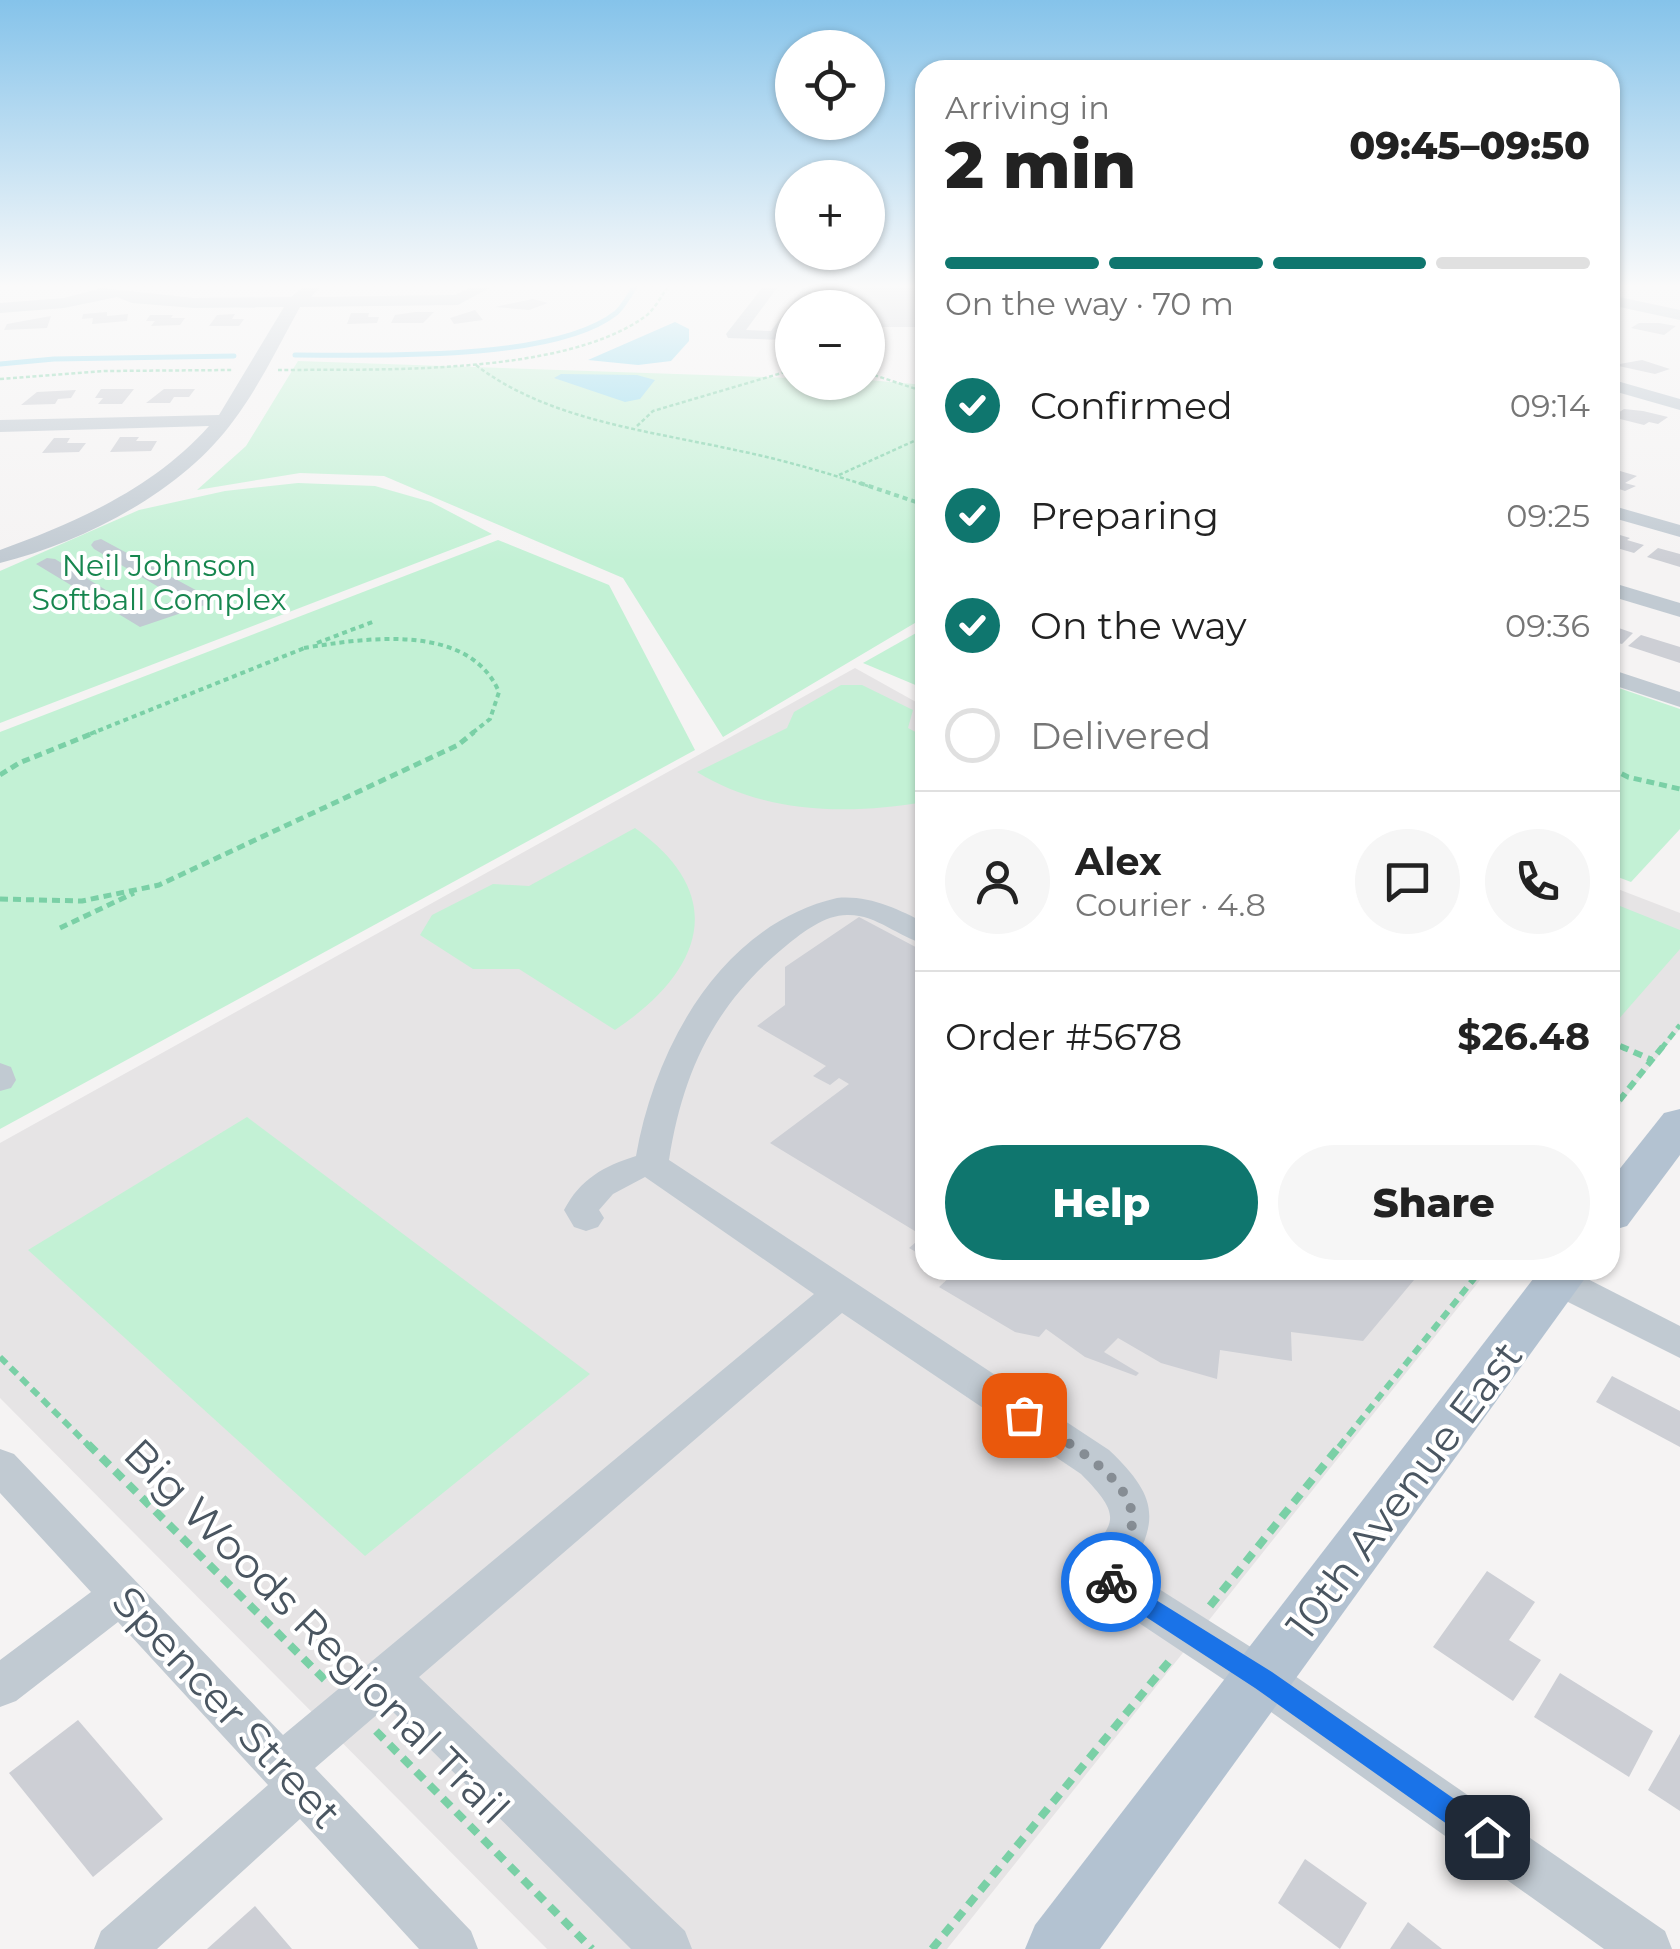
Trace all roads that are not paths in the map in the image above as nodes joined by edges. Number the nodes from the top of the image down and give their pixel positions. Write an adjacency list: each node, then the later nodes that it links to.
1 (249, 379): 4 (street)
2 (1620, 387): 3 (street)
3 (1680, 405)
4 (225, 420): 5 (street); 7 (street)
5 (0, 426)
6 (1620, 514): 8 (street)
7 (96, 516): 9 (street); 10 (street)
8 (1680, 531)
9 (101, 544): 11 (street); 11 (street)
10 (8, 554): 11 (street)
11 (47, 564)
12 (1620, 592): 13 (street)
13 (1680, 610)
14 (1620, 679): 15 (street)
15 (1680, 700)
16 (915, 931): 18 (street)
17 (1679, 1127): 19 (main road)
18 (652, 1162): 20 (street); 23 (street)
19 (1620, 1201)
20 (586, 1218)
21 (1560, 1280): 28 (main road, 10th Avenue East)
22 (1570, 1280): 24 (street)
23 (840, 1292): 27 (street); 28 (street)
24 (1680, 1343)
25 (0, 1466): 26 (street, Spencer Street)
26 (121, 1595): 29 (street); 30 (street, Spencer Street)
27 (387, 1676): 30 (street); 33 (street)
28 (1263, 1680): 34 (main road, 10th Avenue East); 35 (street)
29 (0, 1686)
30 (291, 1776): 31 (street); 32 (street, Spencer Street)
31 (119, 1949)
32 (452, 1949)
33 (667, 1949)
34 (1059, 1949)
35 (1648, 1949)

